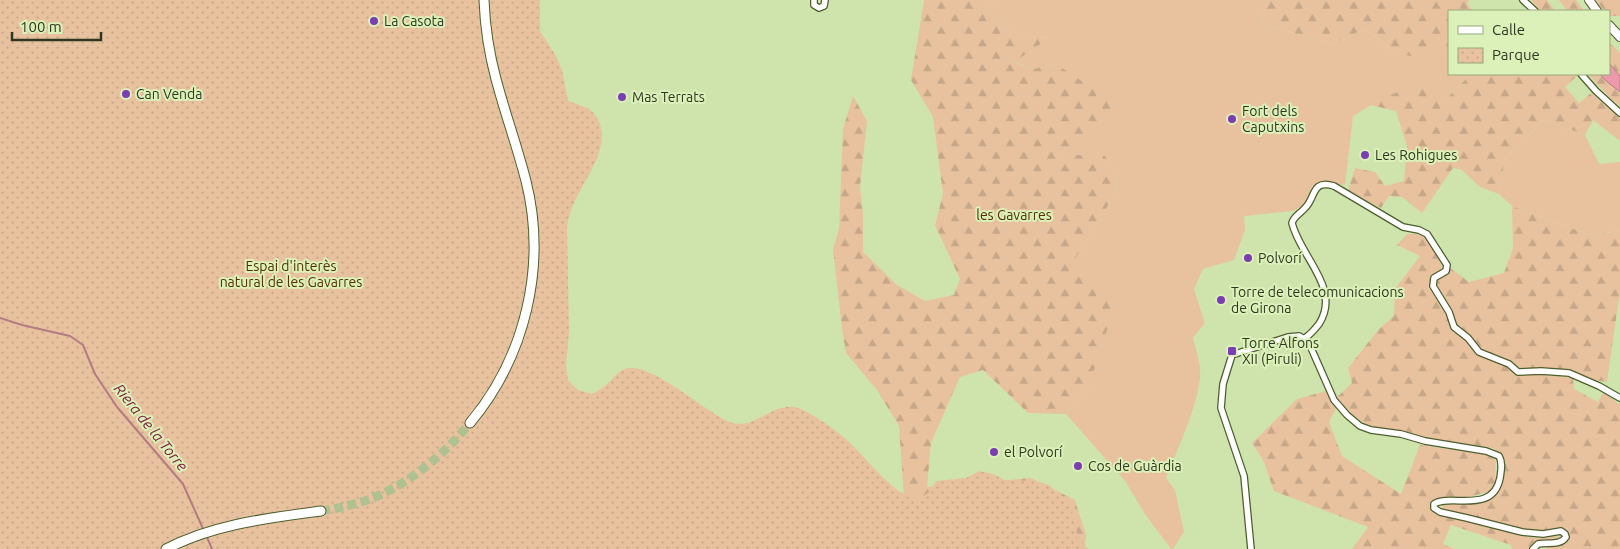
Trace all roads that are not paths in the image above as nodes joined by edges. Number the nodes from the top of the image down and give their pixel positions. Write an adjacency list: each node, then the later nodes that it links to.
1 (484, 0): 12 (highway)
2 (814, 0): 3 (street)
3 (826, 0)
4 (1524, 0): 5 (street)
5 (1534, 10)
6 (1610, 25): 7 (main road)
7 (1620, 37)
8 (1582, 75): 9 (street)
9 (1620, 113)
10 (1305, 338): 11 (street); 15 (street); 16 (street)
11 (1620, 398)
12 (470, 422)
13 (321, 511): 14 (highway)
14 (166, 549)
15 (1251, 549)
16 (1533, 549)

